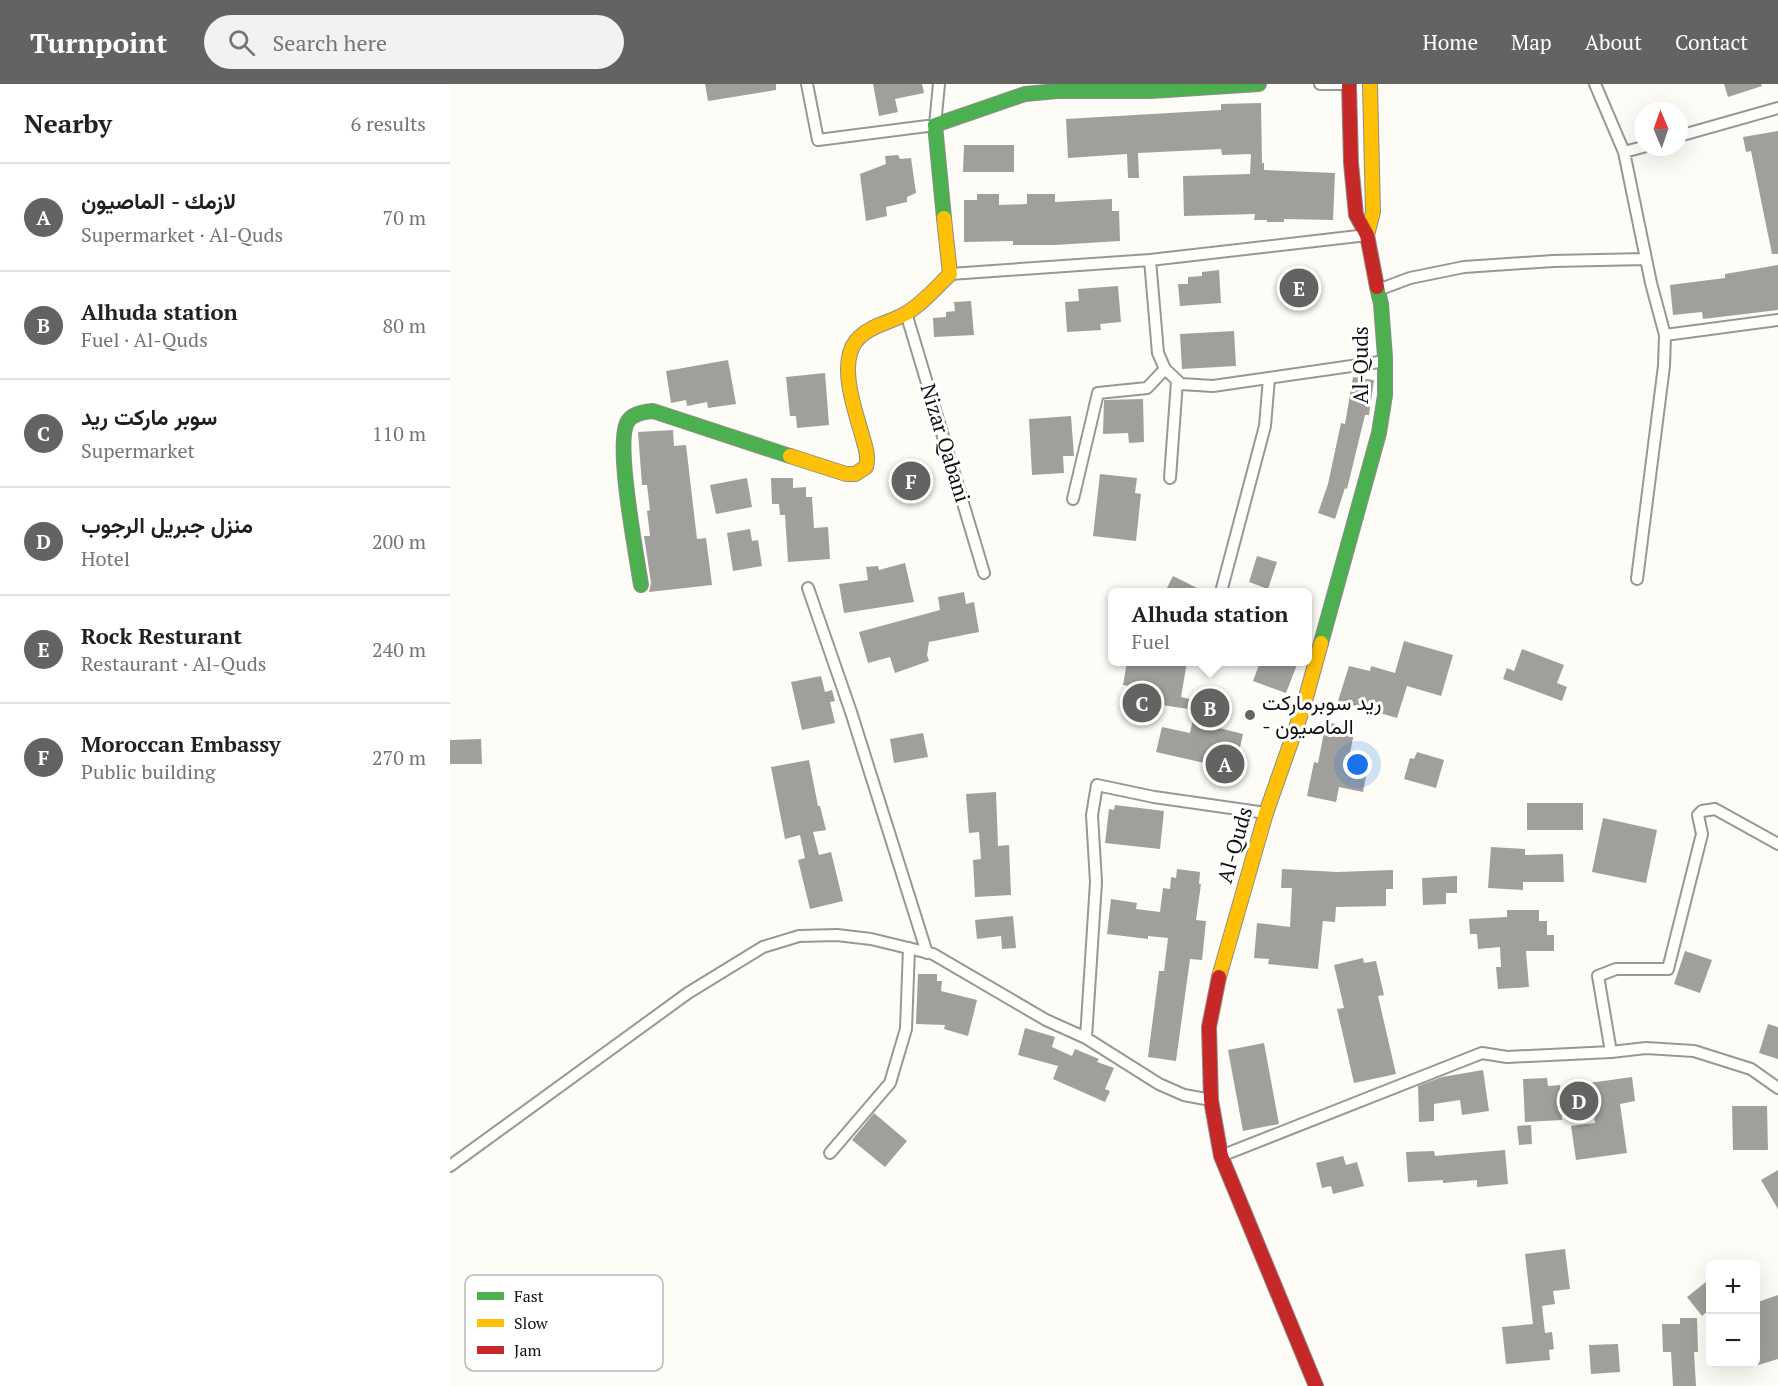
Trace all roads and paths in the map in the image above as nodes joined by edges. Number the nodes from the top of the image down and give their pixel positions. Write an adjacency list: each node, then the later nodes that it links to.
1 (807, 84): 9 (street)
2 (939, 84): 9 (street)
3 (1259, 84): 9 (street)
4 (1320, 84): 5 (street)
5 (1349, 84): 13 (street, Al-Quds)
6 (1370, 84): 13 (street, Al-Quds)
7 (1595, 84): 12 (street)
8 (1778, 108): 10 (street)
9 (935, 125): 16 (street)
10 (1688, 133)
11 (1634, 149): 12 (street)
12 (1624, 152): 14 (street)
13 (1367, 235): 15 (street); 17 (street, Al-Quds)
14 (1646, 259): 17 (street); 20 (street)
15 (1150, 260): 16 (street); 22 (street)
16 (950, 274): 18 (street)
17 (1378, 290): 21 (street, Al-Quds)
18 (906, 313): 27 (street, Nizar Qabani); 29 (street)
19 (1778, 321): 20 (street)
20 (1665, 335): 28 (street)
21 (1386, 361): 23 (street); 32 (street, Al-Quds)
22 (1165, 369): 24 (street); 26 (street)
23 (1269, 378): 24 (street); 31 (street)
24 (1177, 381): 25 (street)
25 (1170, 478)
26 (1073, 499)
27 (984, 573)
28 (1637, 579)
29 (641, 585)
30 (808, 588): 35 (street)
31 (1222, 588)
32 (1266, 813): 36 (street); 39 (street, Al-Quds)
33 (1778, 844): 37 (street)
34 (909, 948): 35 (street); 40 (street); 42 (street)
35 (927, 953): 36 (street)
36 (1086, 1038): 39 (street)
37 (1611, 1052): 38 (street); 41 (street)
38 (1778, 1088)
39 (1211, 1100): 41 (street, Al-Quds)
40 (830, 1153)
41 (1221, 1156): 43 (street, Al-Quds)
42 (450, 1166)
43 (1316, 1386)

